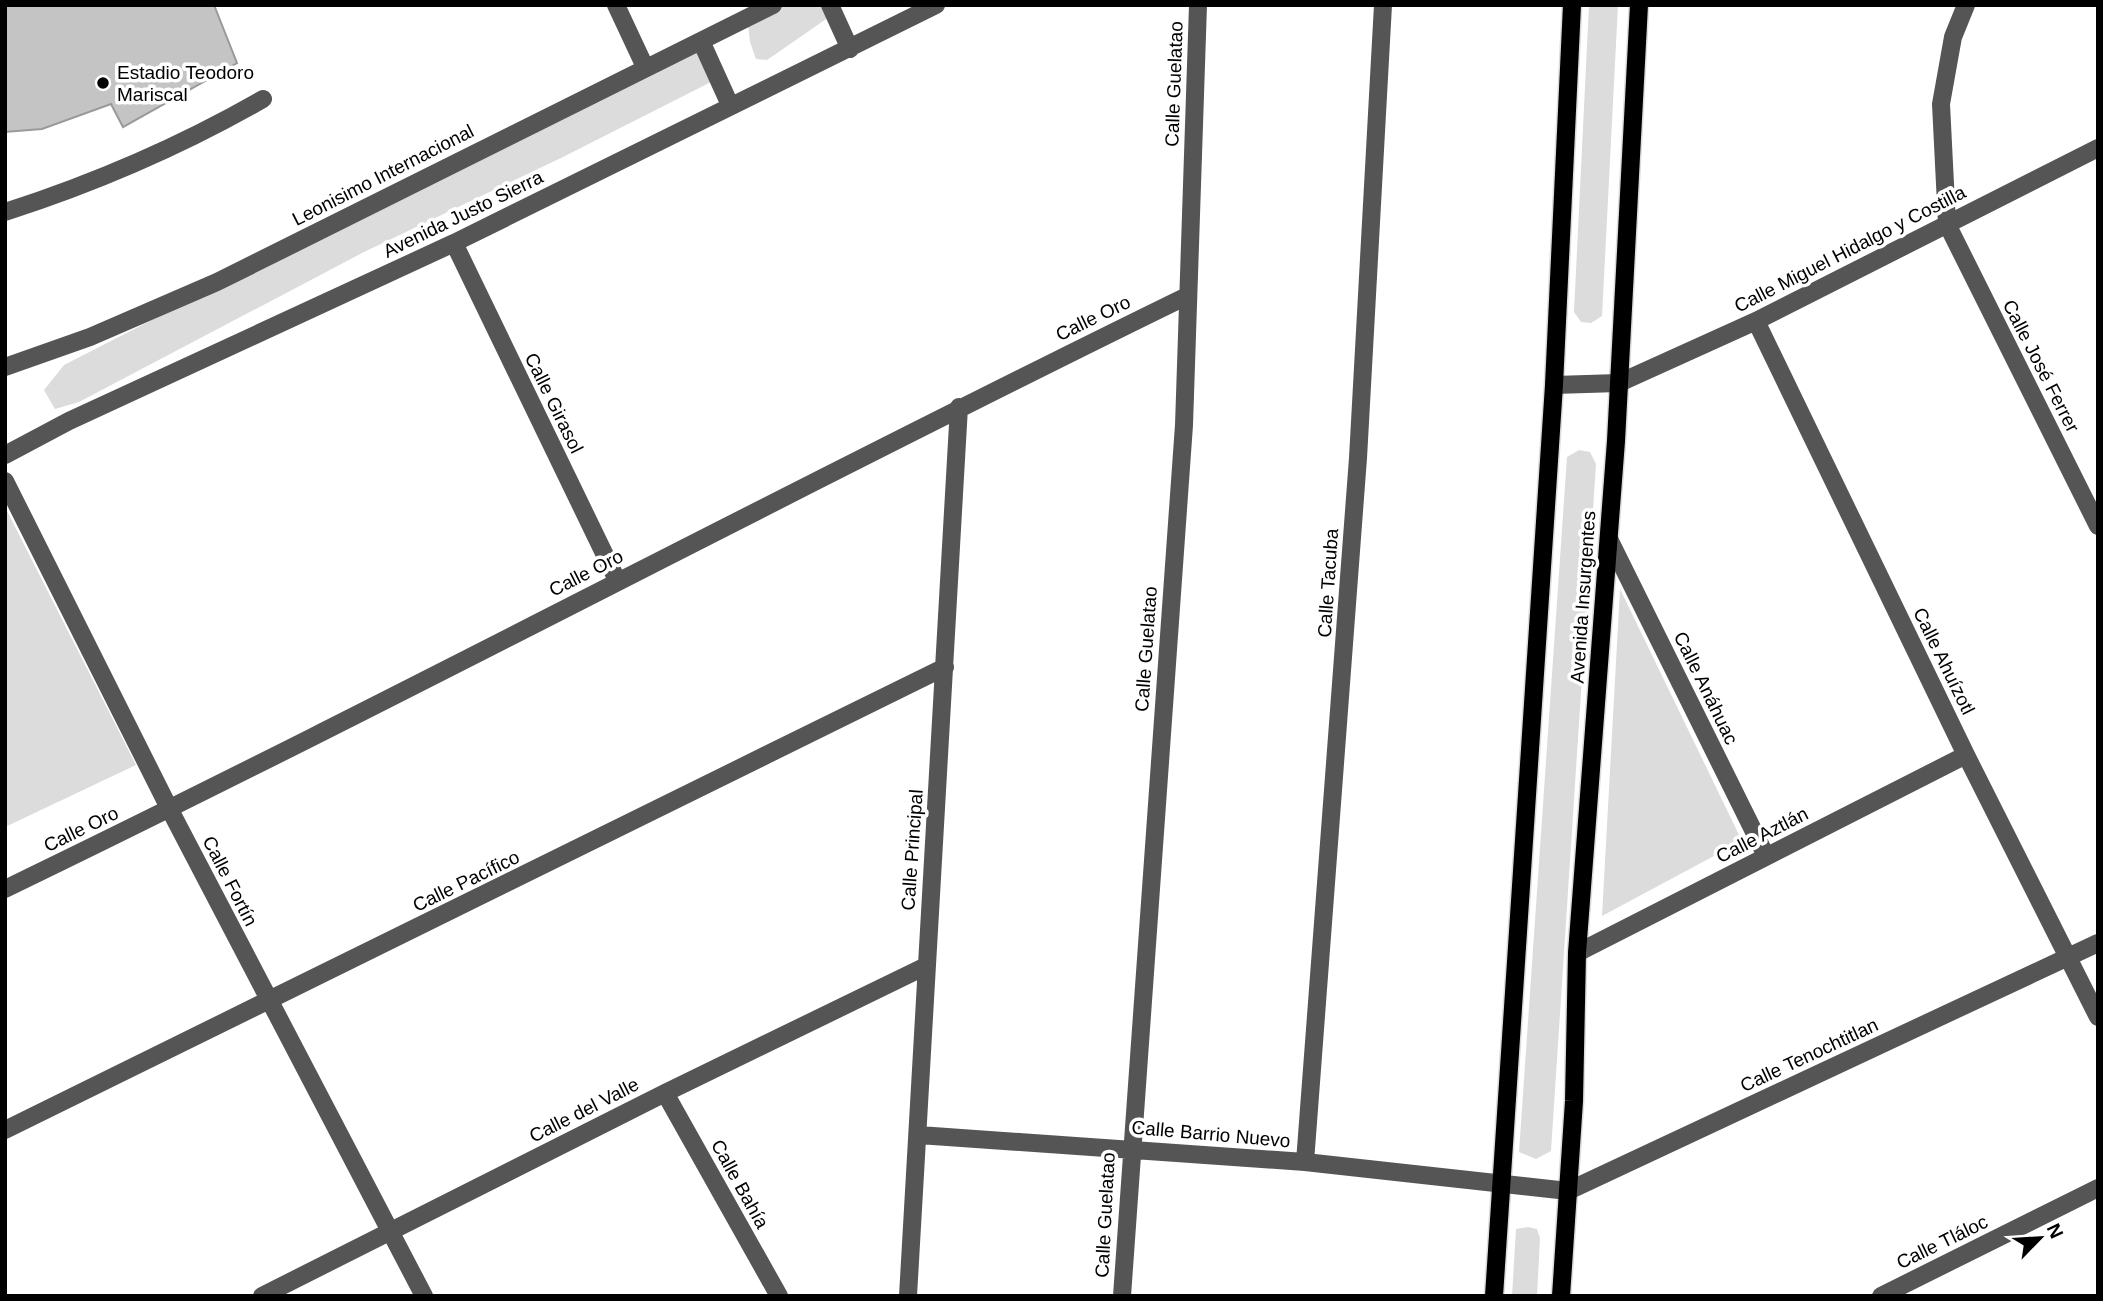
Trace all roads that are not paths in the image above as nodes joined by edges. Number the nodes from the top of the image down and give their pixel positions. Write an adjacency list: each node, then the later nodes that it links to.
1 (616, 5): 12 (street)
2 (773, 5): 10 (street, Leonisimo Internacional)
3 (830, 5): 11 (street)
4 (936, 5): 11 (street, Avenida Justo Sierra)
5 (1198, 5): 19 (street, Calle Guelatao)
6 (1383, 5): 45 (street, Calle Tacuba)
7 (1572, 5): 23 (main road)
8 (1639, 5): 22 (main road, Avenida Insurgentes)
9 (1966, 5): 17 (street)
10 (701, 41): 12 (street, Leonisimo Internacional); 14 (street)
11 (850, 50): 14 (street, Avenida Justo Sierra)
12 (645, 67): 21 (street, Leonisimo Internacional)
13 (263, 99): 16 (street)
14 (730, 105): 18 (street, Avenida Justo Sierra)
15 (2098, 148): 17 (street, Calle Miguel Hidalgo y Costilla)
16 (5, 212)
17 (1947, 224): 20 (street, Calle Miguel Hidalgo y Costilla); 27 (street, Calle José Ferrer)
18 (454, 243): 25 (street, Avenida Justo Sierra); 29 (street, Calle Girasol)
19 (1187, 296): 24 (street, Calle Oro); 44 (street, Calle Guelatao)
20 (1756, 321): 22 (street, Calle Miguel Hidalgo y Costilla); 31 (street, Calle Ahuízotl)
21 (5, 366)
22 (1619, 383): 23 (street); 28 (main road, Avenida Insurgentes)
23 (1554, 385): 46 (main road)
24 (959, 407): 29 (street, Calle Oro); 30 (street, Calle Principal)
25 (5, 455)
26 (5, 481): 32 (street, Calle Fortín)
27 (2098, 526)
28 (1609, 539): 33 (street, Calle Anáhuac); 36 (main road, Avenida Insurgentes)
29 (617, 580): 32 (street, Calle Oro)
30 (945, 667): 38 (street, Calle Principal); 39 (street, Calle Pacífico)
31 (1966, 755): 33 (street, Calle Aztlán); 37 (street, Calle Ahuízotl)
32 (170, 810): 34 (street, Calle Oro); 39 (street, Calle Fortín)
33 (1766, 856): 36 (street, Calle Aztlán)
34 (5, 889)
35 (2098, 943): 37 (street, Calle Tenochtitlan)
36 (1577, 953): 48 (main road, Avenida Insurgentes)
37 (2068, 957): 40 (street, Calle Ahuízotl); 48 (street, Calle Tenochtitlan)
38 (926, 966): 41 (street, Calle del Valle); 43 (street, Calle Principal)
39 (269, 1002): 42 (street, Calle Pacífico); 49 (street, Calle Fortín)
40 (2098, 1017)
41 (665, 1093): 49 (street, Calle del Valle); 52 (street, Calle Bahía)
42 (5, 1130)
43 (919, 1135): 44 (street, Calle Barrio Nuevo); 53 (street, Calle Principal)
44 (1130, 1148): 45 (street, Calle Barrio Nuevo); 54 (street, Calle Guelatao)
45 (1305, 1162): 46 (street, Calle Barrio Nuevo)
46 (1499, 1186): 48 (street); 55 (main road)
47 (2098, 1188): 57 (street, Calle Tláloc)
48 (1568, 1191): 56 (main road, Avenida Insurgentes)
49 (390, 1232): 50 (street, Calle del Valle); 51 (street, Calle Fortín)
50 (262, 1296)
51 (424, 1296)
52 (779, 1296)
53 (908, 1296)
54 (1122, 1296)
55 (1494, 1296)
56 (1561, 1296)
57 (1881, 1296)

